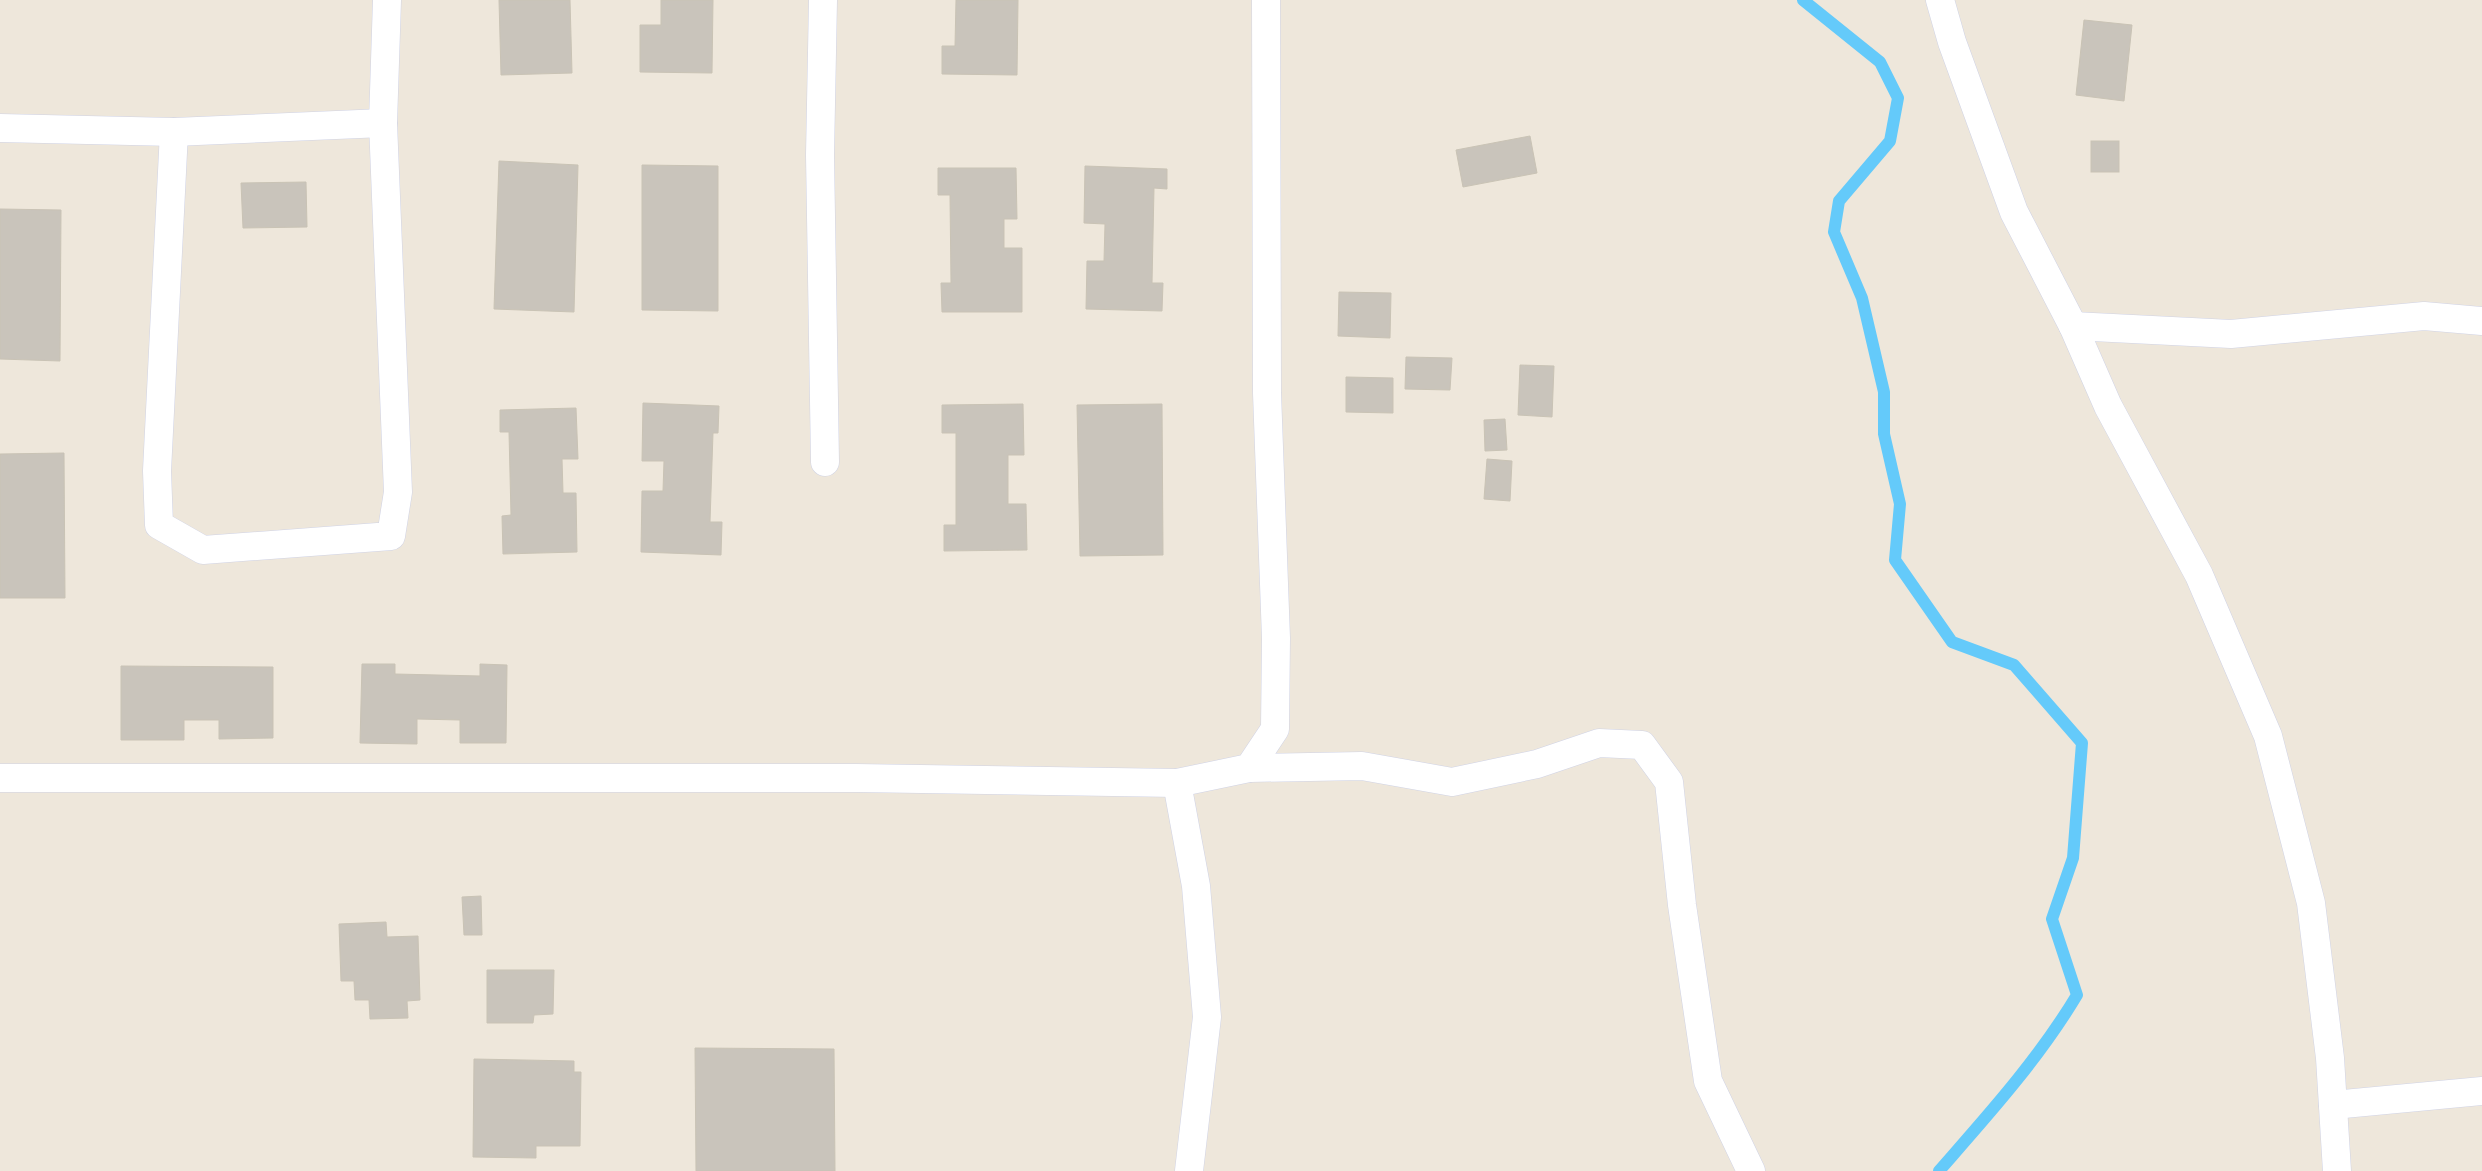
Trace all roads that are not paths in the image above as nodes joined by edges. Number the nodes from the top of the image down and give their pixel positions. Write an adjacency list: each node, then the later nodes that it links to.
1 (387, 0): 5 (street)
2 (823, 0): 10 (street)
3 (1266, 0): 11 (street)
4 (1940, 0): 9 (street)
5 (383, 123): 7 (street); 7 (street)
6 (0, 128): 7 (street)
7 (174, 132)
8 (2482, 321): 9 (street)
9 (2072, 326): 15 (street)
10 (825, 462)
11 (1249, 768): 13 (street); 17 (street)
12 (0, 778): 13 (street)
13 (1176, 783): 16 (street)
14 (2482, 1091): 15 (street)
15 (2333, 1105): 18 (street)
16 (1189, 1171)
17 (1751, 1171)
18 (2337, 1171)

